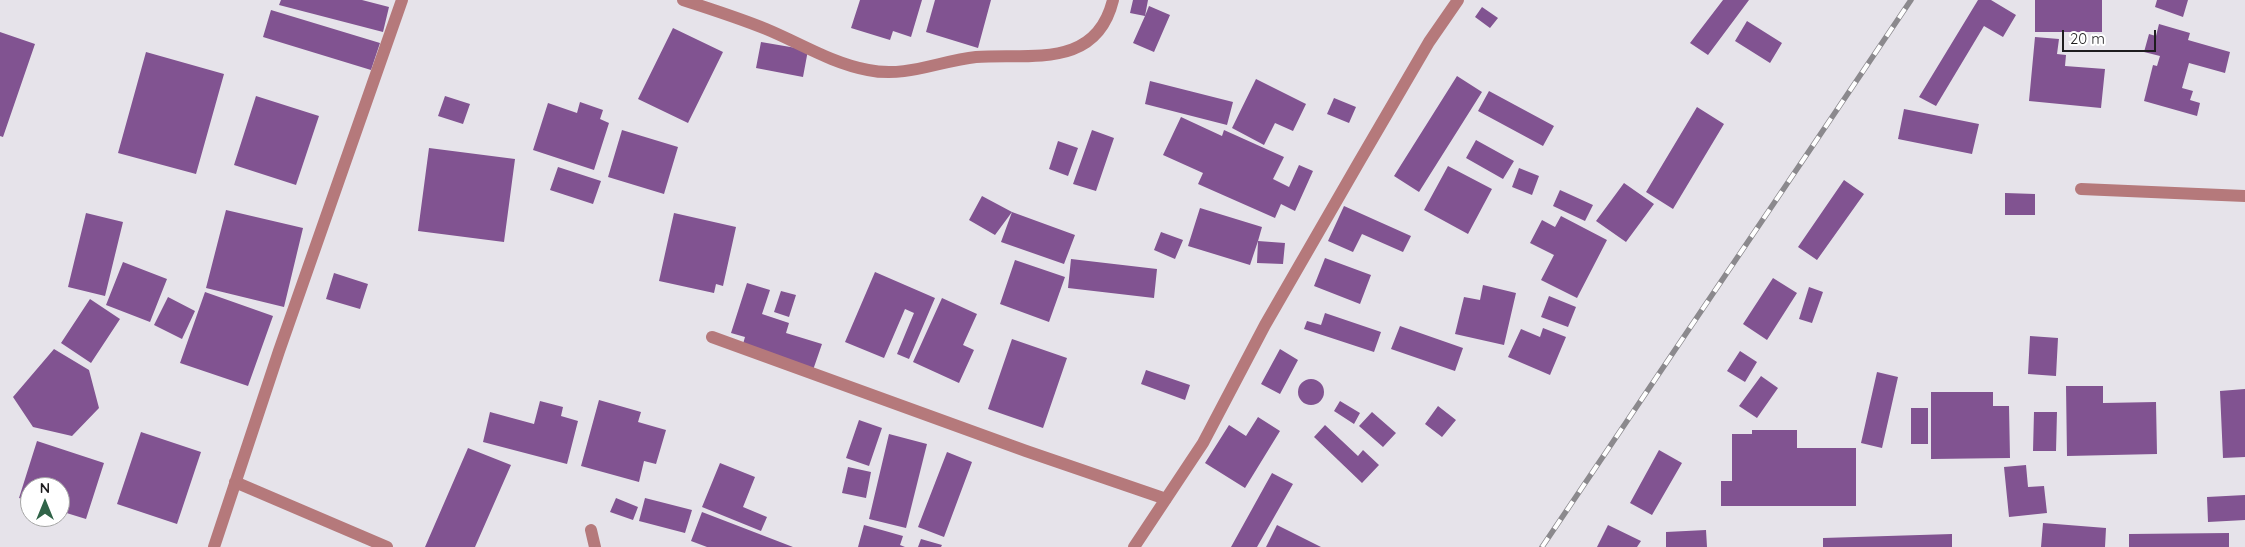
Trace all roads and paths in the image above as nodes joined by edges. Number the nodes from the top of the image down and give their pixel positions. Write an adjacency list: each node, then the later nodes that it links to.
1 (402, 0): 8 (street)
2 (683, 0): 3 (street)
3 (1113, 0)
4 (1458, 0): 9 (street)
5 (2081, 189): 6 (street)
6 (2245, 196)
7 (712, 338): 9 (street)
8 (235, 482): 11 (street); 12 (street)
9 (1166, 499): 14 (street)
10 (591, 530): 13 (street)
11 (214, 547)
12 (387, 547)
13 (595, 547)
14 (1134, 547)

